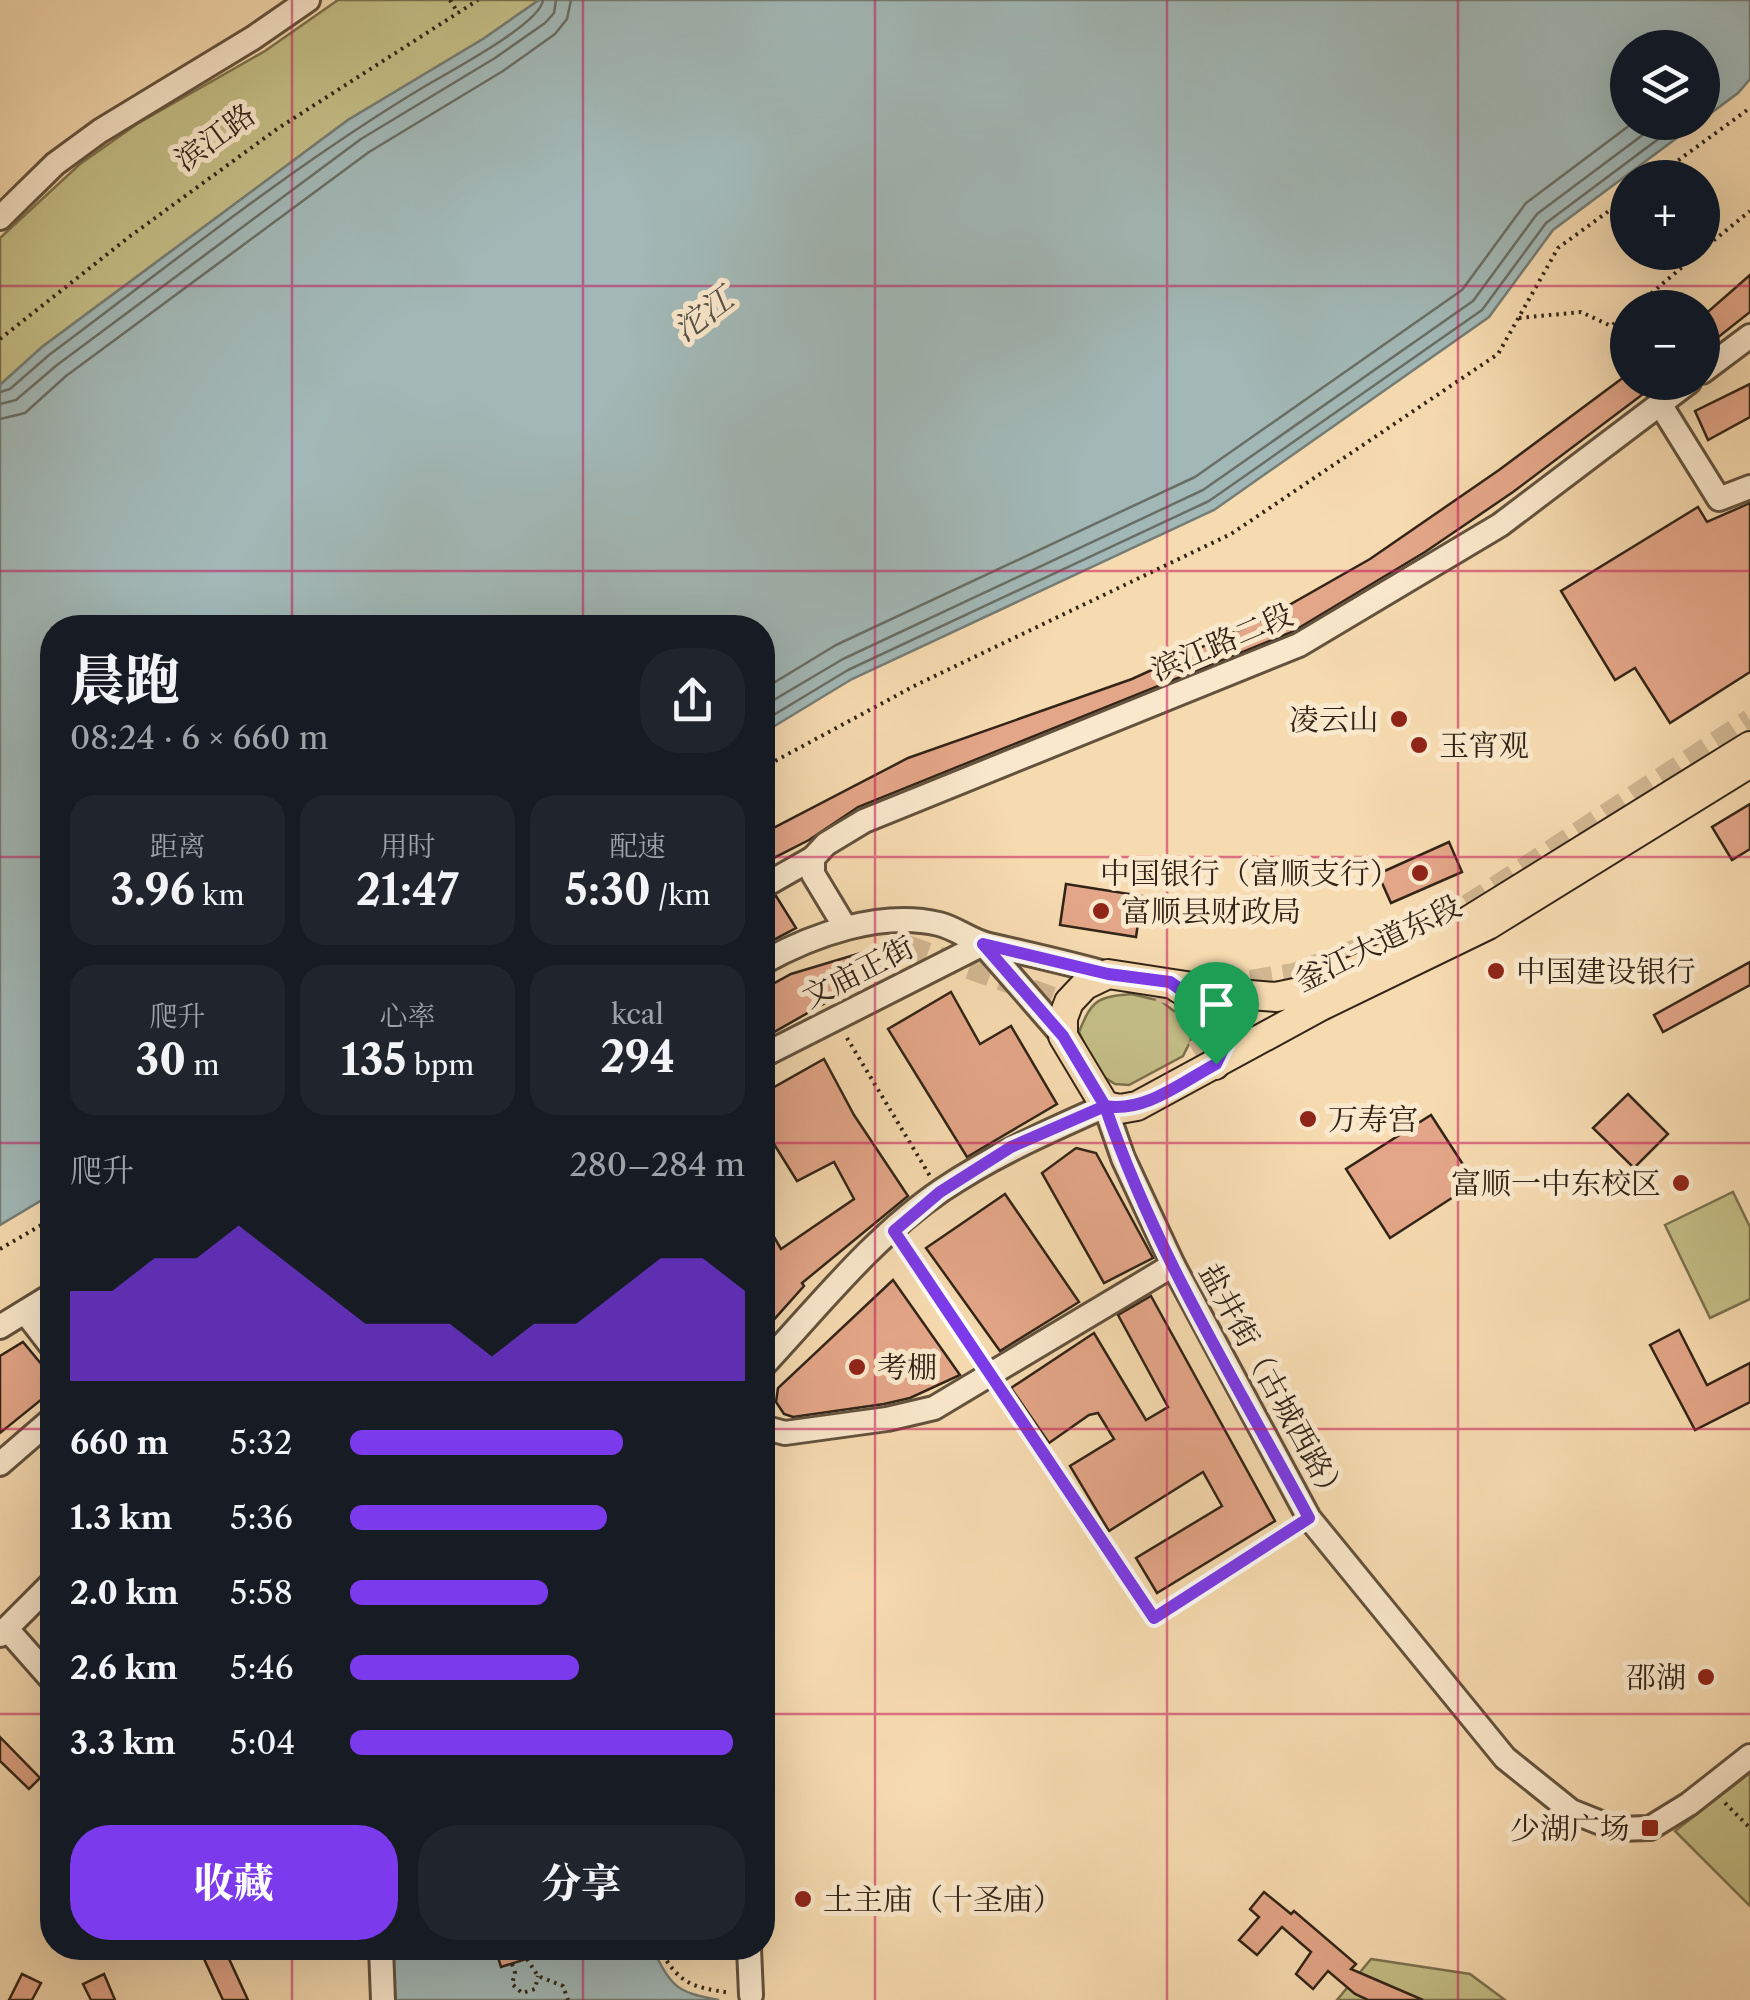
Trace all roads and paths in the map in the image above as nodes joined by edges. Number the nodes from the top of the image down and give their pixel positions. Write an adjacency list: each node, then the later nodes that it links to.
1 (308, 0): 9 (street)
2 (450, 0): 4 (path)
3 (478, 0): 4 (path, 滨江路)
4 (458, 13): 16 (path, 滨江路)
5 (1750, 108): 6 (path)
6 (1679, 160)
7 (1610, 210): 13 (path)
8 (1750, 211): 10 (path)
9 (0, 218)
10 (1720, 235)
11 (1679, 270): 12 (path)
12 (1655, 290)
13 (1519, 318): 14 (path); 22 (path)
14 (1610, 326)
15 (1750, 336): 17 (street)
16 (0, 339)
17 (1720, 358)
18 (1665, 400): 19 (street, 滨江路二段)
19 (1660, 404): 20 (street); 24 (street, 滨江路二段)
20 (1750, 487)
21 (1750, 746): 30 (main road, 釜江大道东段)
22 (775, 761)
23 (1750, 763): 34 (main road, 釜江大道东段)
24 (813, 858): 25 (street); 26 (street)
25 (775, 880)
26 (845, 926): 27 (street); 28 (street)
27 (983, 944): 29 (street); 31 (street, 文庙正街); 32 (street)
28 (775, 956)
29 (1108, 974): 30 (main road, 釜江大道东段); 32 (main road)
30 (1170, 982): 34 (main road)
31 (834, 1017): 33 (street, 文庙正街); 36 (path)
32 (1063, 1036): 35 (main road)
33 (775, 1049)
34 (1216, 1064): 35 (main road, 釜江大道东段)
35 (1105, 1106): 36 (street); 40 (street, 盐井街（古城西路）)
36 (940, 1192): 38 (street)
37 (40, 1225): 39 (path)
38 (894, 1231): 45 (street); 46 (path)
39 (0, 1249)
40 (1174, 1265): 46 (street); 50 (street, 盐井街（古城西路）)
41 (40, 1303): 42 (street)
42 (25, 1312): 43 (street); 44 (street)
43 (0, 1327)
44 (40, 1331)
45 (775, 1352)
46 (992, 1376): 48 (street); 50 (path)
47 (40, 1429): 49 (street)
48 (775, 1430)
49 (0, 1464)
50 (1309, 1518): 55 (street, 盐井街（古城西路）)
51 (40, 1595): 52 (street)
52 (3, 1632): 53 (street)
53 (40, 1668)
54 (1750, 1756): 55 (street, 盐井街（古城西路）)
55 (1708, 1787): 56 (path)
56 (1750, 1828)
57 (380, 1960): 64 (street)
58 (528, 1960): 62 (path)
59 (665, 1960): 63 (path)
60 (750, 1960): 63 (street)
61 (512, 1964): 62 (path)
62 (538, 1976): 65 (path)
63 (751, 1996)
64 (382, 2000)
65 (568, 2000)

